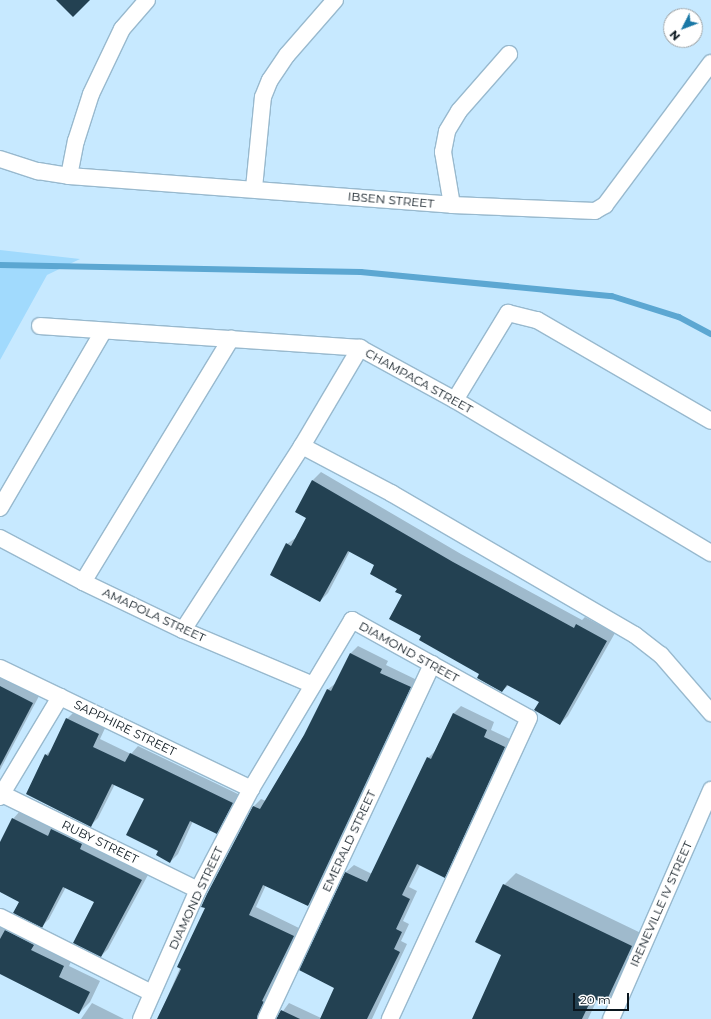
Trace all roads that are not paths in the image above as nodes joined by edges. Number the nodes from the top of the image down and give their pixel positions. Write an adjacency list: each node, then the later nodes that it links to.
1 (146, 0): 6 (street)
2 (335, 0): 7 (street)
3 (509, 54): 8 (street)
4 (711, 63): 8 (street, IBSEN STREET)
5 (0, 159): 6 (street, IBSEN STREET)
6 (69, 176): 7 (street, IBSEN STREET)
7 (254, 188): 8 (street, IBSEN STREET)
8 (452, 205)
9 (40, 326): 10 (street, CHAMPACA STREET)
10 (103, 332): 11 (street, CHAMPACA STREET); 16 (street)
11 (231, 339): 12 (street, CHAMPACA STREET); 19 (street)
12 (360, 348): 13 (street, CHAMPACA STREET); 15 (street)
13 (455, 400): 14 (street); 18 (street, CHAMPACA STREET)
14 (711, 421)
15 (302, 446): 20 (street); 25 (street)
16 (0, 508)
17 (0, 538): 19 (street, AMAPOLA STREET)
18 (711, 553)
19 (83, 582): 20 (street, AMAPOLA STREET)
20 (184, 630): 23 (street, AMAPOLA STREET)
21 (432, 664): 23 (street, DIAMOND STREET); 33 (street, EMERALD STREET); 34 (street, DIAMOND STREET)
22 (0, 668): 24 (street, SAPPHIRE STREET)
23 (313, 685): 26 (street, DIAMOND STREET)
24 (60, 697): 26 (street, SAPPHIRE STREET); 28 (street)
25 (711, 713)
26 (251, 789): 29 (street, DIAMOND STREET)
27 (711, 790): 35 (street, IRENEVILLE IV STREET)
28 (1, 796): 29 (street, RUBY STREET)
29 (198, 890): 31 (street, DIAMOND STREET)
30 (0, 917): 31 (street)
31 (152, 993): 32 (street, DIAMOND STREET)
32 (141, 1019)
33 (266, 1019)
34 (390, 1019)
35 (611, 1019)

